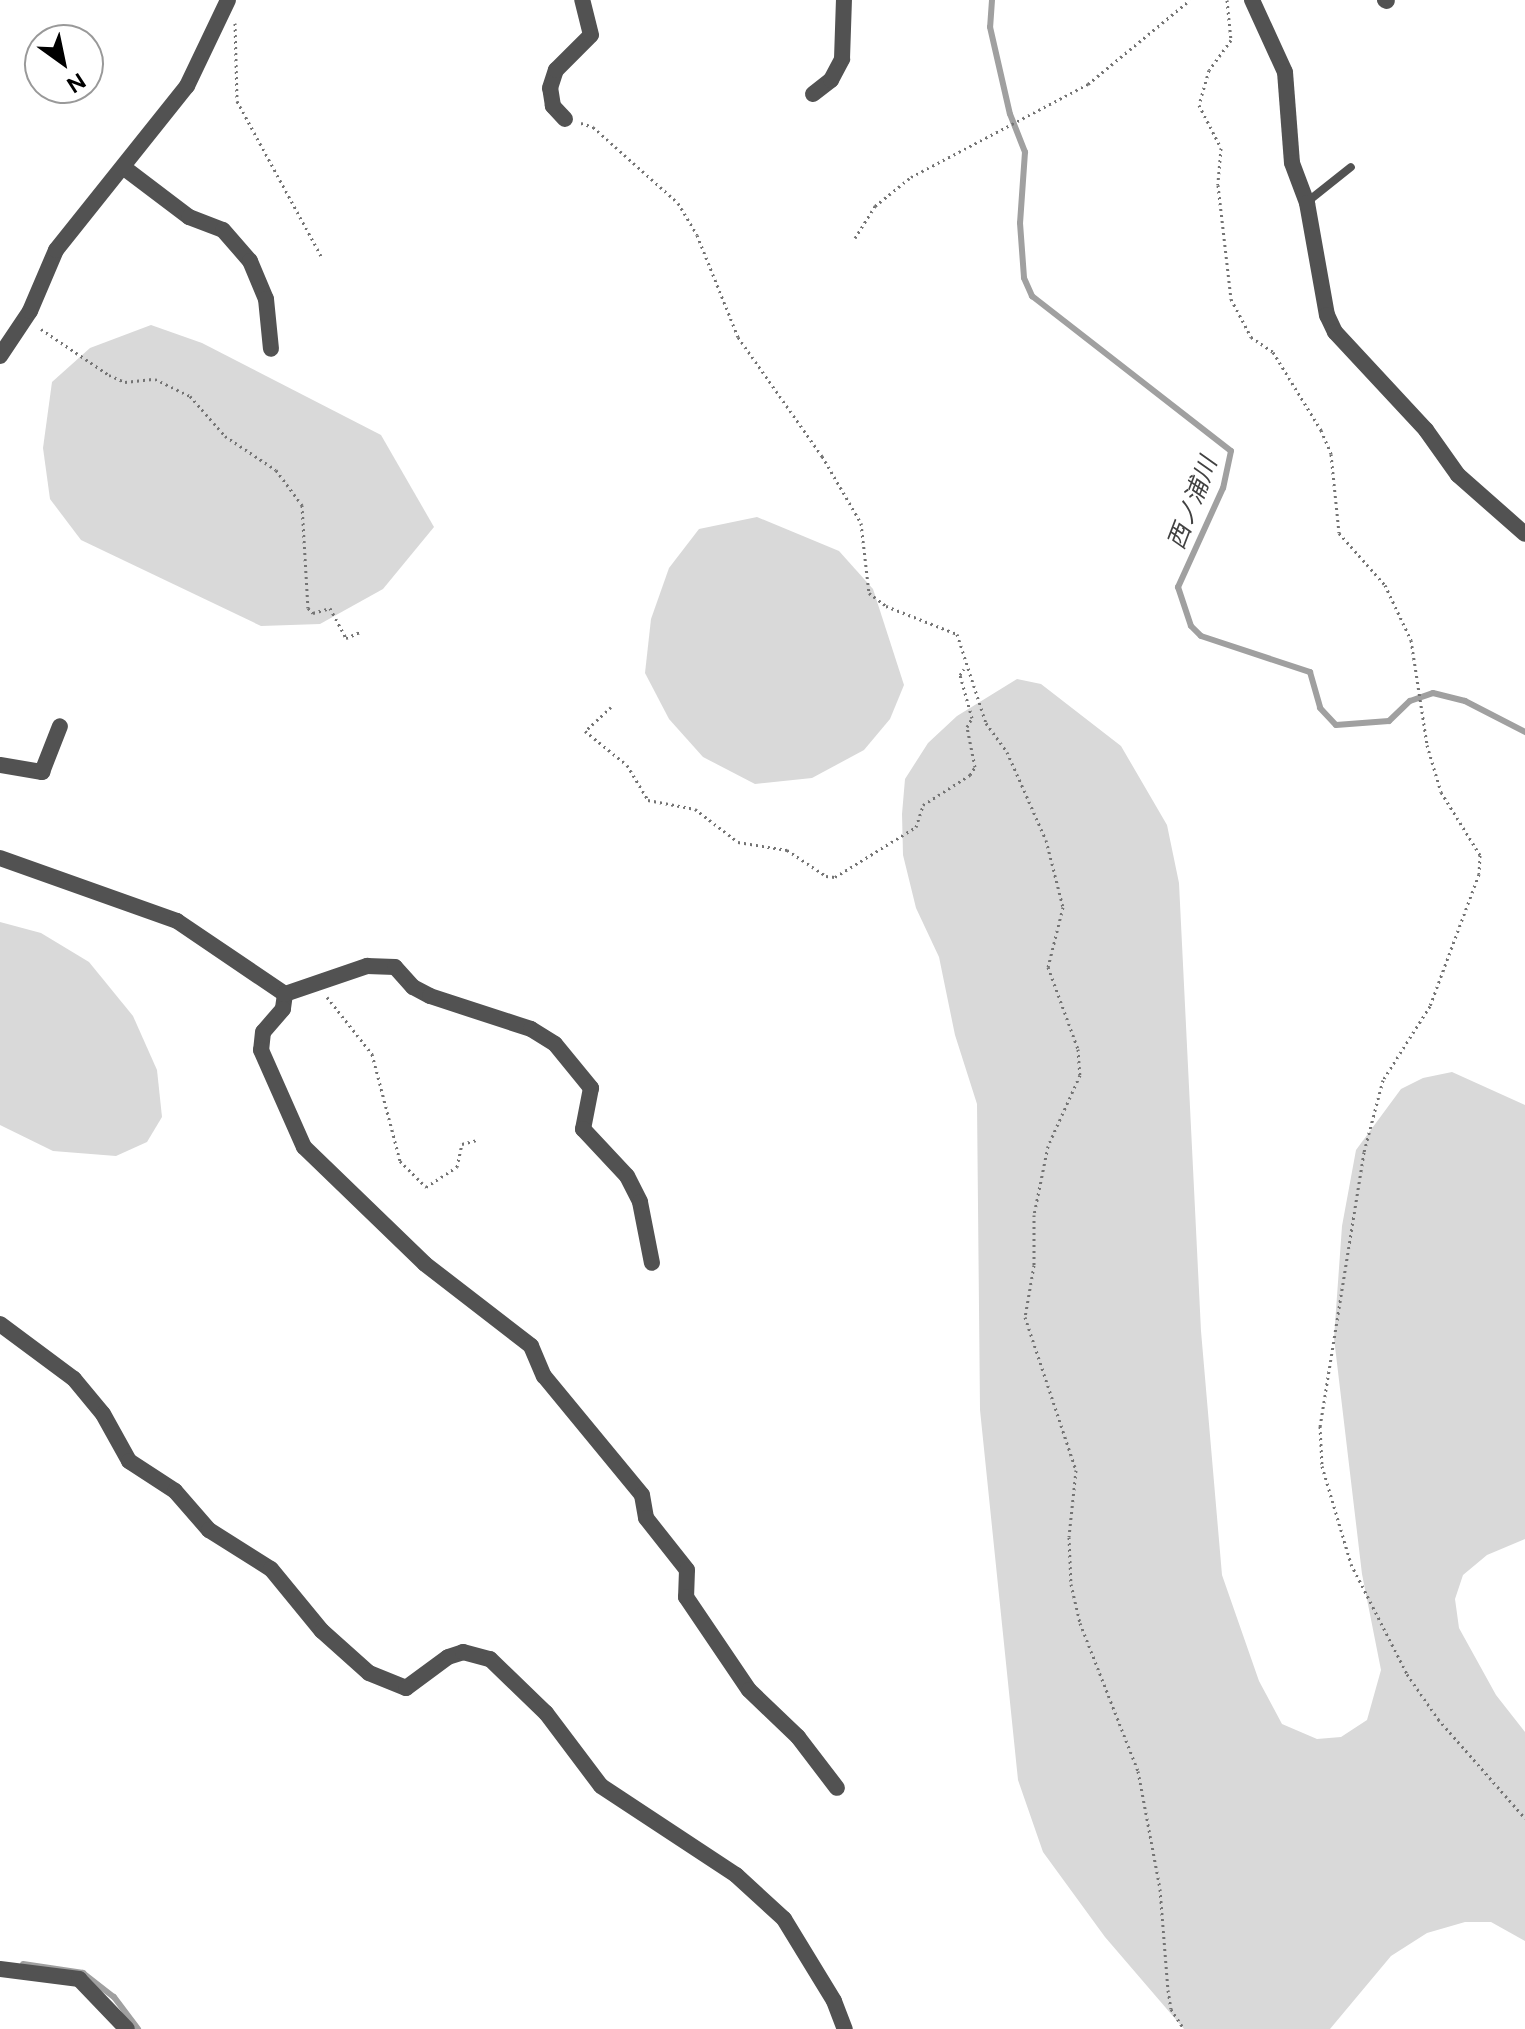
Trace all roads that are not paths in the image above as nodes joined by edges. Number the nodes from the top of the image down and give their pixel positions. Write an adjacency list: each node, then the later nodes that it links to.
1 (582, 0): 6 (street)
2 (844, 0): 5 (street)
3 (1252, 0): 9 (street)
4 (227, 3): 7 (street)
5 (813, 94)
6 (565, 119)
7 (123, 167): 10 (street); 11 (street)
8 (1351, 167): 9 (lane)
9 (1307, 203): 12 (street)
10 (271, 349)
11 (0, 356)
12 (1525, 534)
13 (60, 726): 14 (street)
14 (0, 765)
15 (0, 858): 16 (street)
16 (285, 994): 17 (street); 19 (street)
17 (652, 1263)
18 (0, 1324): 22 (street)
19 (837, 1788)
20 (0, 1969): 21 (street)
21 (127, 2029)
22 (845, 2029)

